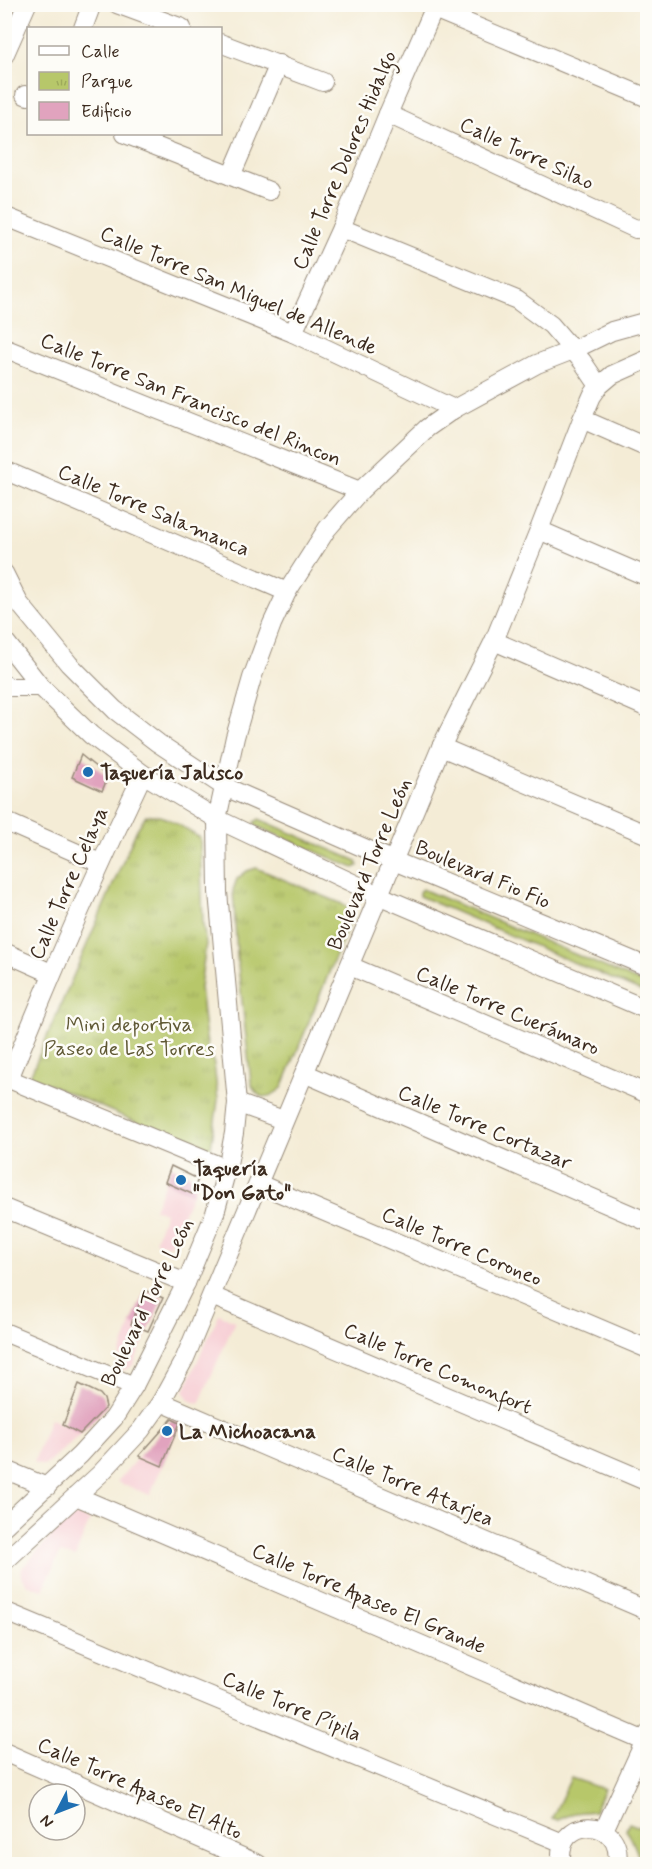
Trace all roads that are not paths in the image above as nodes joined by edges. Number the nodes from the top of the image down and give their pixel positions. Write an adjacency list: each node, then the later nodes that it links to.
1 (27, 4): 8 (street)
2 (92, 4): 5 (street)
3 (117, 4): 6 (street)
4 (435, 7): 11 (street); 12 (street, Calle Torre Dolores Hidalgo)
5 (83, 27)
6 (179, 27)
7 (222, 43): 9 (street)
8 (4, 56)
9 (279, 64): 10 (street); 14 (street)
10 (323, 82)
11 (648, 98)
12 (388, 114): 17 (street, Calle Torre Silao); 18 (street, Calle Torre Dolores Hidalgo)
13 (127, 135): 14 (street)
14 (231, 176): 15 (street)
15 (269, 191)
16 (4, 216): 20 (street, Calle Torre San Miguel de Allende)
17 (648, 227)
18 (341, 228): 20 (street, Calle Torre Dolores Hidalgo); 22 (street)
19 (648, 321): 22 (street, Boulevard Torre León)
20 (293, 333): 25 (street, Calle Torre San Miguel de Allende)
21 (4, 348): 29 (street, Calle Torre San Francisco del Rincon)
22 (573, 350): 24 (street); 25 (street, Boulevard Torre León)
23 (648, 359): 24 (street, Boulevard Torre León)
24 (599, 386): 26 (street, Boulevard Torre León)
25 (454, 409): 29 (street, Boulevard Torre León)
26 (582, 419): 27 (street); 30 (street, Boulevard Torre León)
27 (648, 448)
28 (4, 470): 33 (street, Calle Torre Salamanca)
29 (360, 491): 33 (street, Boulevard Torre León)
30 (539, 530): 32 (street); 35 (street, Boulevard Torre León)
31 (4, 573): 41 (street, Boulevard Fio Fio)
32 (648, 577)
33 (287, 592): 41 (street, Boulevard Torre León)
34 (4, 640): 37 (street)
35 (494, 641): 38 (street); 39 (street, Boulevard Torre León)
36 (4, 685): 37 (street)
37 (41, 687): 40 (street)
38 (648, 708)
39 (441, 747): 44 (street); 45 (street, Boulevard Torre León)
40 (143, 774): 42 (street); 46 (street, Calle Torre Celaya)
41 (223, 786): 42 (street, Boulevard Torre León); 45 (street, Boulevard Fio Fio)
42 (217, 819): 47 (street); 56 (street, Boulevard Torre León)
43 (4, 820): 46 (street)
44 (648, 835)
45 (394, 861): 47 (street, Boulevard Torre León); 50 (street, Boulevard Fio Fio)
46 (100, 863): 51 (street, Calle Torre Celaya)
47 (378, 896): 49 (street, Boulevard Torre León); 52 (street)
48 (4, 952): 51 (street)
49 (350, 966): 53 (street, Boulevard Torre León); 55 (street, Calle Torre Cuerámaro)
50 (648, 967)
51 (51, 973): 54 (street, Calle Torre Celaya)
52 (648, 1010)
53 (304, 1073): 57 (street, Boulevard Torre León); 61 (street, Calle Torre Cortazar)
54 (7, 1078): 58 (street)
55 (648, 1094)
56 (237, 1103): 57 (street); 58 (street, Boulevard Torre León)
57 (283, 1120): 59 (street, Boulevard Torre León)
58 (227, 1169): 62 (street, Boulevard Torre León)
59 (259, 1184): 63 (street, Boulevard Torre León); 65 (street, Calle Torre Coroneo)
60 (4, 1208): 62 (street)
61 (648, 1222)
62 (186, 1283): 66 (street, Boulevard Torre León)
63 (212, 1296): 67 (street, Boulevard Torre León); 69 (street, Calle Torre Comonfort)
64 (4, 1332): 66 (street)
65 (648, 1349)
66 (134, 1386): 70 (street, Boulevard Torre León)
67 (161, 1402): 71 (street, Boulevard Torre León); 75 (street, Calle Torre Atarjea)
68 (4, 1469): 70 (street)
69 (648, 1482)
70 (47, 1486): 72 (street, Boulevard Torre León)
71 (76, 1496): 73 (street, Boulevard Torre León); 76 (street, Calle Torre Apaseo El Grande)
72 (4, 1527)
73 (4, 1562)
74 (4, 1611): 79 (street, Calle Torre Pípila)
75 (648, 1611)
76 (646, 1737): 78 (street)
77 (4, 1752): 80 (street, Calle Torre Apaseo El Alto)
78 (604, 1830): 79 (street); 82 (street)
79 (563, 1843): 81 (street)
80 (258, 1864)
81 (562, 1864)
82 (617, 1864)

